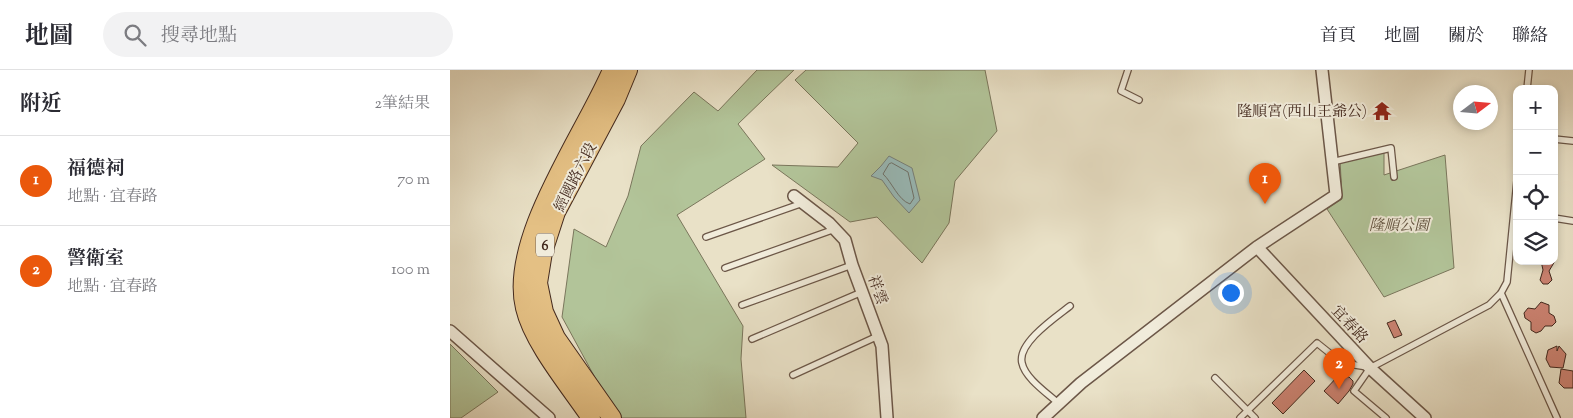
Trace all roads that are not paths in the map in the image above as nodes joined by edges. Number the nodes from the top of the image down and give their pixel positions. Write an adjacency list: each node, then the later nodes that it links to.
1 (612, 70): 34 (main road, 經國路六段 / 6)
2 (628, 70): 35 (main road, 經國路六段 / 6)
3 (1128, 70): 7 (lane)
4 (1322, 70): 10 (street)
5 (1529, 70): 6 (lane)
6 (1527, 85)
7 (1139, 100)
8 (1558, 139): 9 (lane)
9 (1573, 141)
10 (1332, 162): 11 (lane); 18 (street)
11 (1394, 177)
12 (798, 199): 16 (street, 祥雲); 17 (lane)
13 (1558, 219): 15 (lane)
14 (1514, 220): 22 (lane)
15 (1573, 221)
16 (835, 229): 19 (street, 祥雲); 20 (lane)
17 (706, 237)
18 (1257, 247): 28 (street, 宜春路); 31 (street)
19 (852, 265): 21 (street, 祥雲); 23 (lane)
20 (725, 268)
21 (862, 292): 26 (street, 祥雲); 27 (lane)
22 (1501, 293): 28 (lane); 42 (lane)
23 (742, 305)
24 (1070, 306): 31 (lane)
25 (450, 331): 33 (street)
26 (878, 336): 29 (lane); 36 (street, 祥雲)
27 (752, 339)
28 (1370, 368): 32 (lane); 40 (lane); 41 (street, 宜春路)
29 (793, 375)
30 (1215, 378): 32 (lane)
31 (1058, 403): 37 (street)
32 (1248, 410): 38 (lane); 39 (lane)
33 (549, 418)
34 (592, 418)
35 (612, 418)
36 (887, 418)
37 (1043, 418)
38 (1240, 418)
39 (1255, 418)
40 (1386, 418)
41 (1425, 418)
42 (1557, 418)

